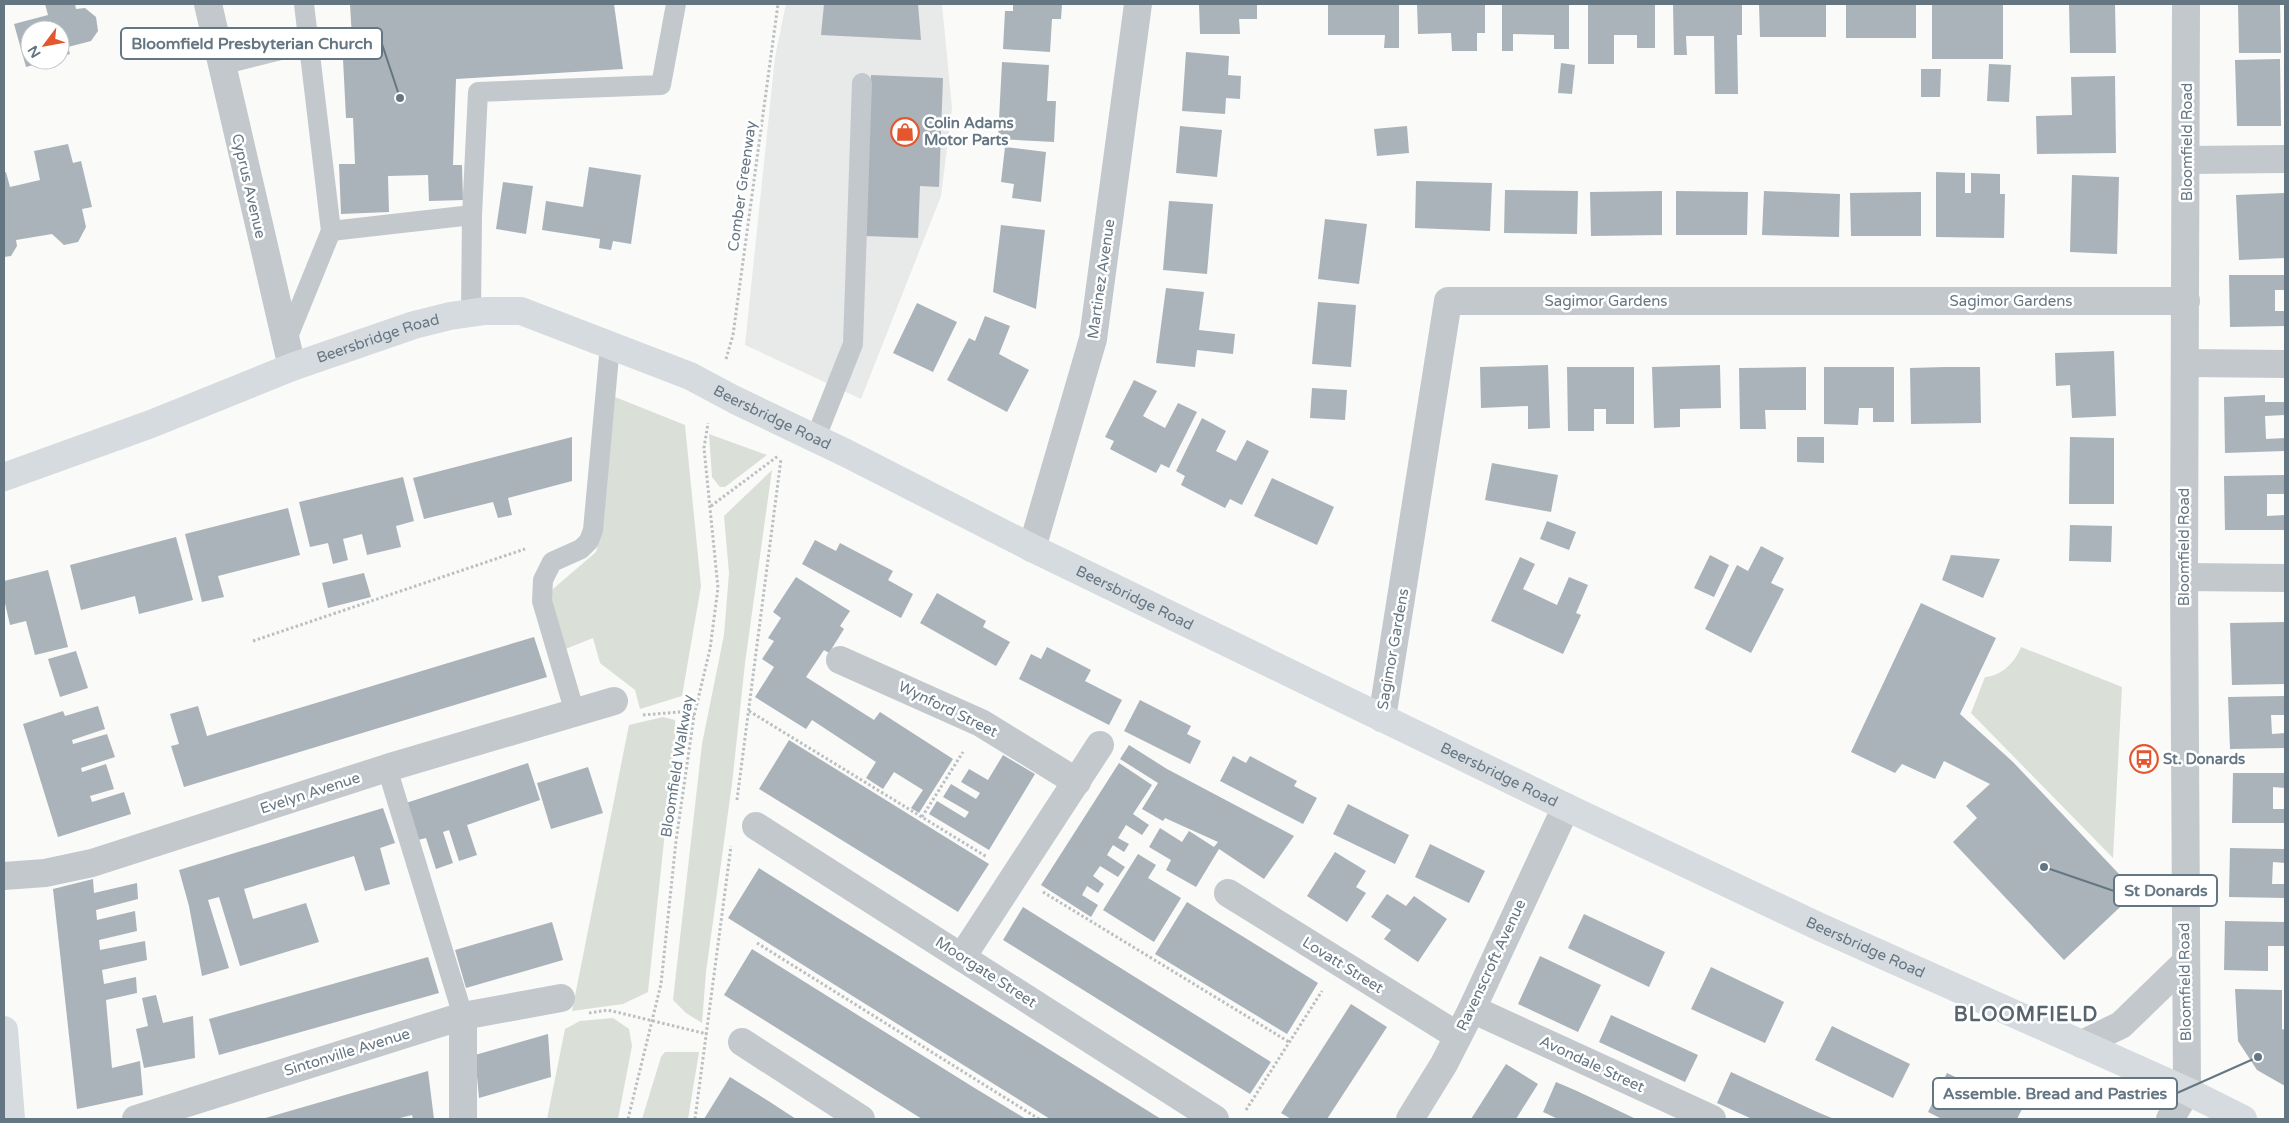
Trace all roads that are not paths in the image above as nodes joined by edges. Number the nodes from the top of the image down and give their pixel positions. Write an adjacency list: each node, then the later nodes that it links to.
1 (208, 4): 7 (street, Cyprus Avenue)
2 (304, 4): 6 (lane)
3 (676, 4): 11 (lane)
4 (1138, 4): 21 (street, Martinez Avenue)
5 (2186, 4): 10 (street, Bloomfield Road)
6 (309, 43): 7 (lane); 12 (lane)
7 (221, 65): 16 (street, Cyprus Avenue)
8 (862, 83): 19 (lane)
9 (2285, 159): 10 (street)
10 (2187, 160): 13 (street, Bloomfield Road)
11 (472, 214): 12 (lane); 14 (lane)
12 (331, 231): 16 (lane)
13 (2186, 301): 17 (street, Bloomfield Road); 27 (street, Sagimor Gardens)
14 (471, 312): 15 (main road, Beersbridge Road); 16 (main road, Beersbridge Road)
15 (610, 345): 19 (main road, Beersbridge Road); 26 (lane)
16 (289, 356): 20 (main road, Beersbridge Road)
17 (2186, 364): 18 (street); 22 (street, Bloomfield Road)
18 (2285, 364)
19 (816, 438): 21 (main road, Beersbridge Road)
20 (4, 477)
21 (1032, 548): 27 (main road, Beersbridge Road)
22 (2184, 577): 23 (street); 36 (street, Bloomfield Road)
23 (2285, 578)
24 (840, 660): 30 (street, Wynford Street)
25 (614, 701): 26 (street, Evelyn Avenue)
26 (575, 713): 29 (street, Evelyn Avenue)
27 (1382, 718): 31 (main road, Beersbridge Road)
28 (1100, 746): 30 (street)
29 (387, 768): 33 (street, Evelyn Avenue); 39 (lane)
30 (1077, 782): 35 (street)
31 (1566, 807): 38 (street, Ravenscroft Avenue); 43 (main road, Beersbridge Road)
32 (756, 826): 35 (street, Moorgate Street)
33 (4, 876)
34 (1228, 893): 41 (street, Lovatt Street)
35 (962, 957): 49 (street, Moorgate Street)
36 (2185, 963): 43 (street); 44 (street, Bloomfield Road)
37 (560, 998): 39 (street, Sintonville Avenue)
38 (1472, 1009): 41 (street, Ravenscroft Avenue); 51 (street, Avondale Street)
39 (463, 1016): 46 (street, Sintonville Avenue); 47 (street)
40 (4, 1030): 45 (main road)
41 (1458, 1036): 50 (street, Ravenscroft Avenue)
42 (742, 1042): 48 (street)
43 (2082, 1044): 44 (main road, Beersbridge Road)
44 (2187, 1091): 52 (street); 53 (main road, Beersbridge Road)
45 (11, 1119)
46 (136, 1119)
47 (463, 1119)
48 (861, 1119)
49 (1215, 1119)
50 (1410, 1119)
51 (1712, 1119)
52 (2170, 1119)
53 (2243, 1119)

